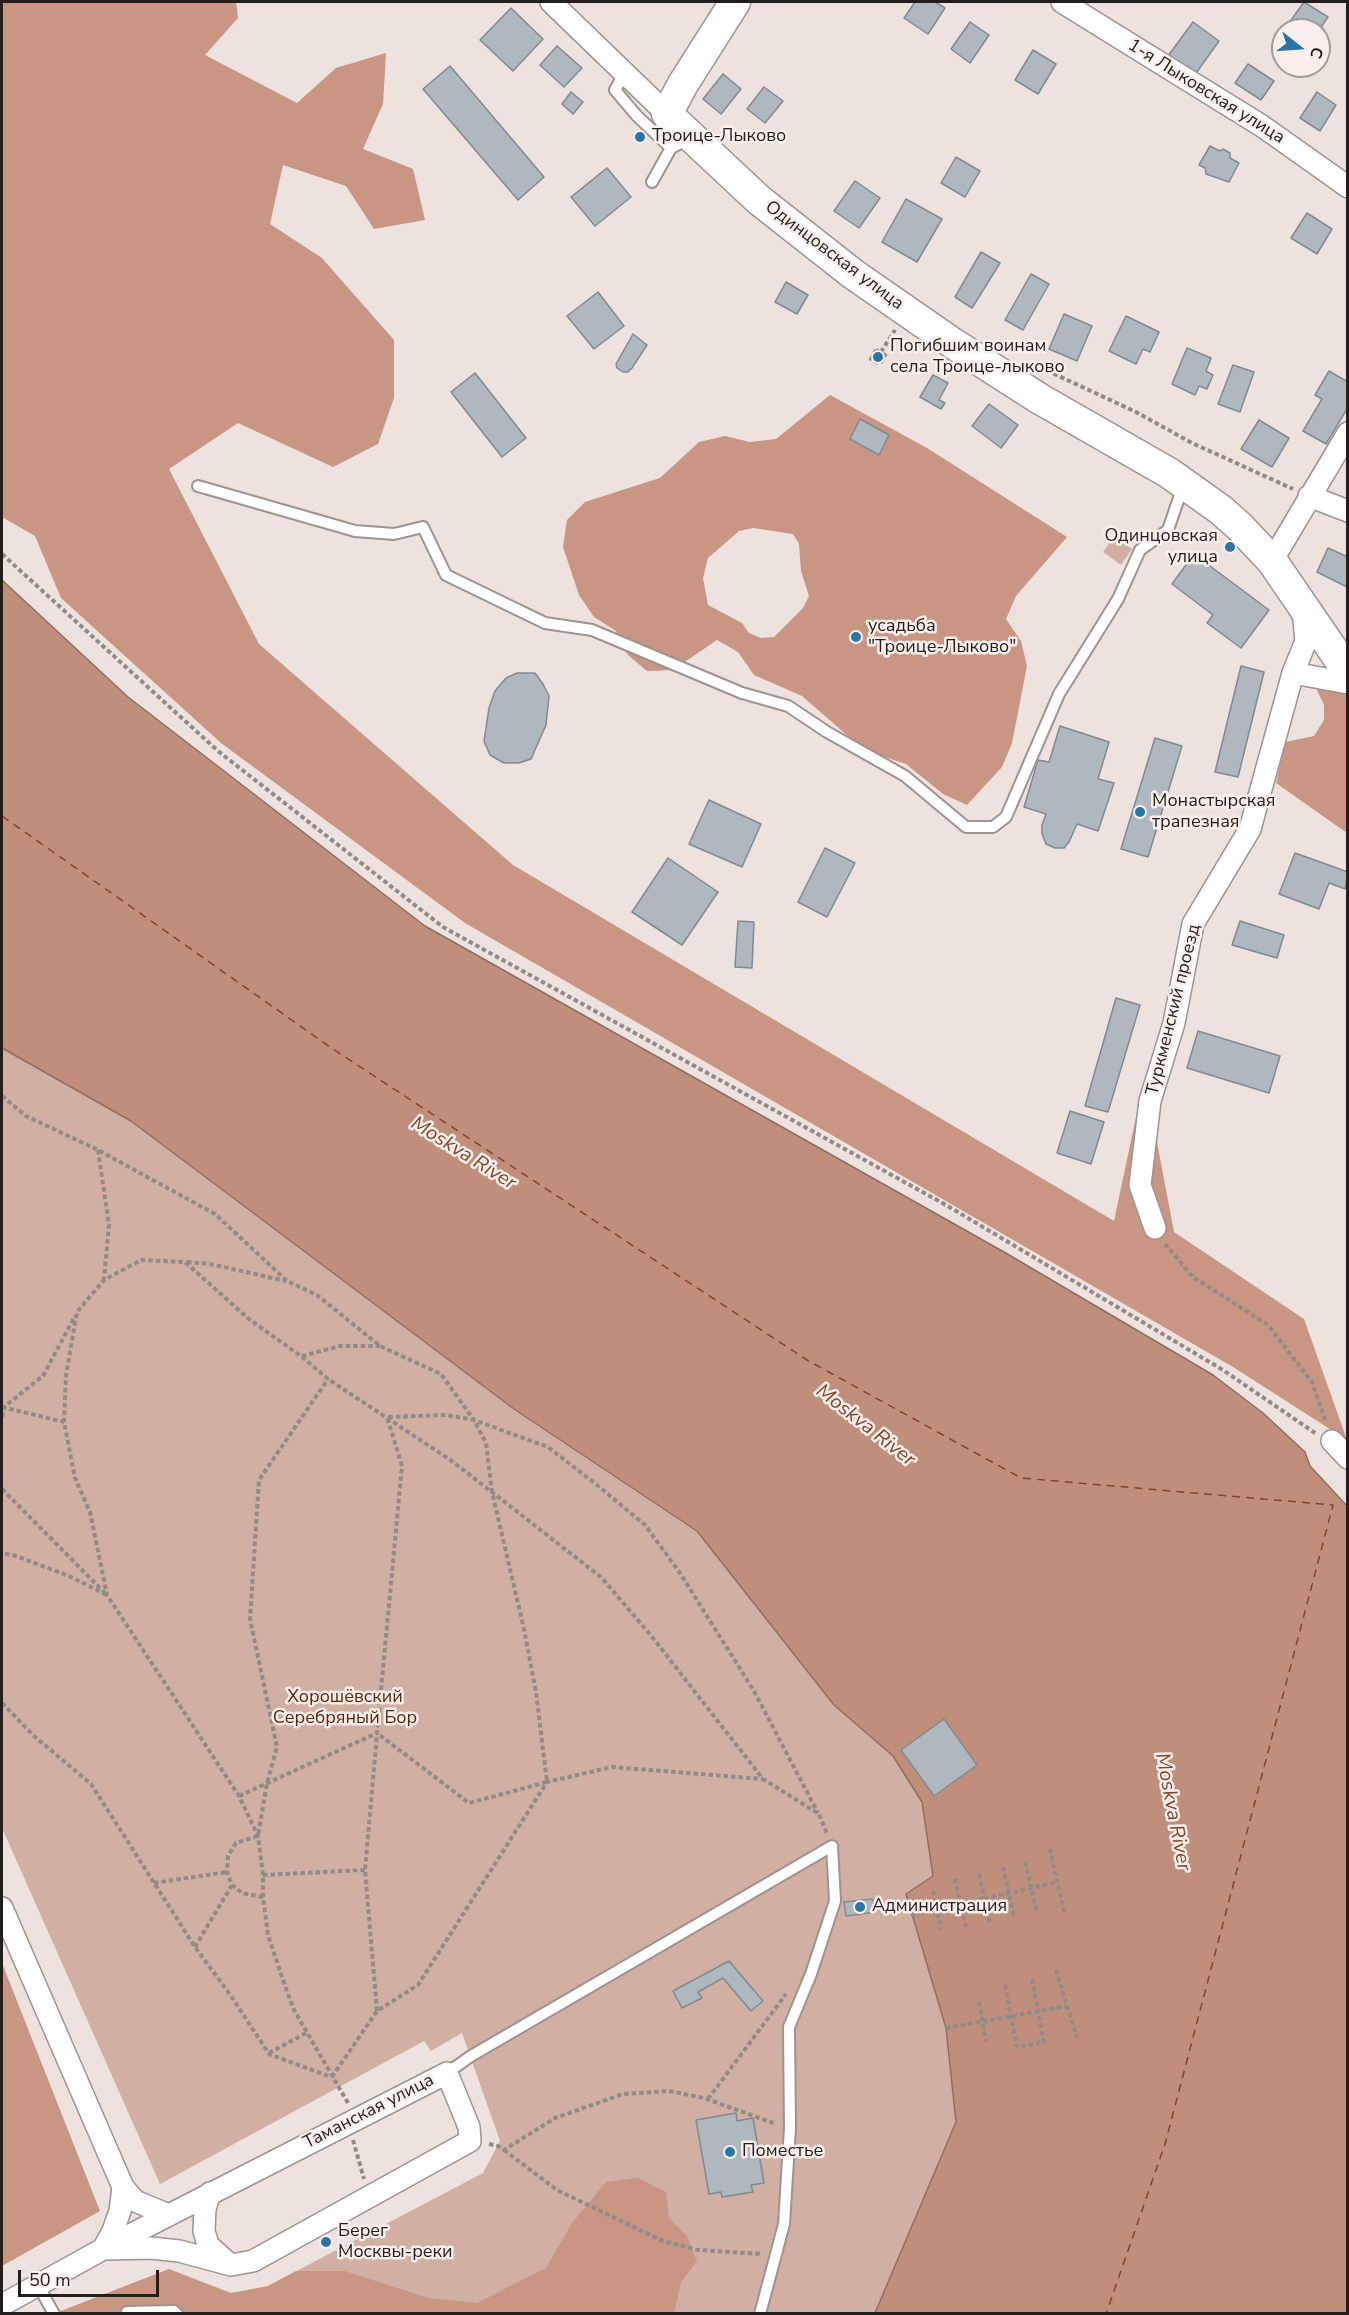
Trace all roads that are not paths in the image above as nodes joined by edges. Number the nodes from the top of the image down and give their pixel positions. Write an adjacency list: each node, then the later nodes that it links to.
1 (551, 2): 4 (street, Одинцовская улица)
2 (735, 2): 5 (street)
3 (1062, 2): 8 (street, 1-я Лыковская улица)
4 (624, 74): 5 (street, Одинцовская улица); 6 (lane)
5 (667, 114): 6 (street, Одинцовская улица)
6 (681, 143): 7 (lane); 10 (street, Одинцовская улица)
7 (652, 182)
8 (1347, 187)
9 (1347, 433): 12 (street)
10 (1184, 483): 11 (lane); 14 (street, Одинцовская улица)
11 (198, 486)
12 (1309, 496): 13 (street); 14 (street)
13 (1347, 511)
14 (1272, 561): 15 (street, Одинцовская улица)
15 (1298, 597): 16 (street, Одинцовская улица); 17 (street, Туркменский проезд)
16 (1347, 672)
17 (1293, 673): 18 (street); 19 (street, Туркменский проезд)
18 (1347, 683)
19 (1155, 1228)
20 (1332, 1441): 21 (street)
21 (1347, 1458)
22 (2, 1908): 24 (street)
23 (447, 2073): 25 (street, Таманская улица); 28 (street, Таманская улица); 34 (lane)
24 (123, 2187): 26 (street); 27 (street)
25 (210, 2193): 26 (street, Таманская улица); 28 (street)
26 (169, 2215): 27 (street, Таманская улица)
27 (103, 2249): 28 (street, Таманская улица); 29 (street, Таманская улица)
28 (231, 2265)
29 (38, 2285): 30 (street, Таманская улица); 31 (lane)
30 (2, 2305)
31 (54, 2313)
32 (127, 2313): 33 (lane)
33 (177, 2313)
34 (760, 2313)

